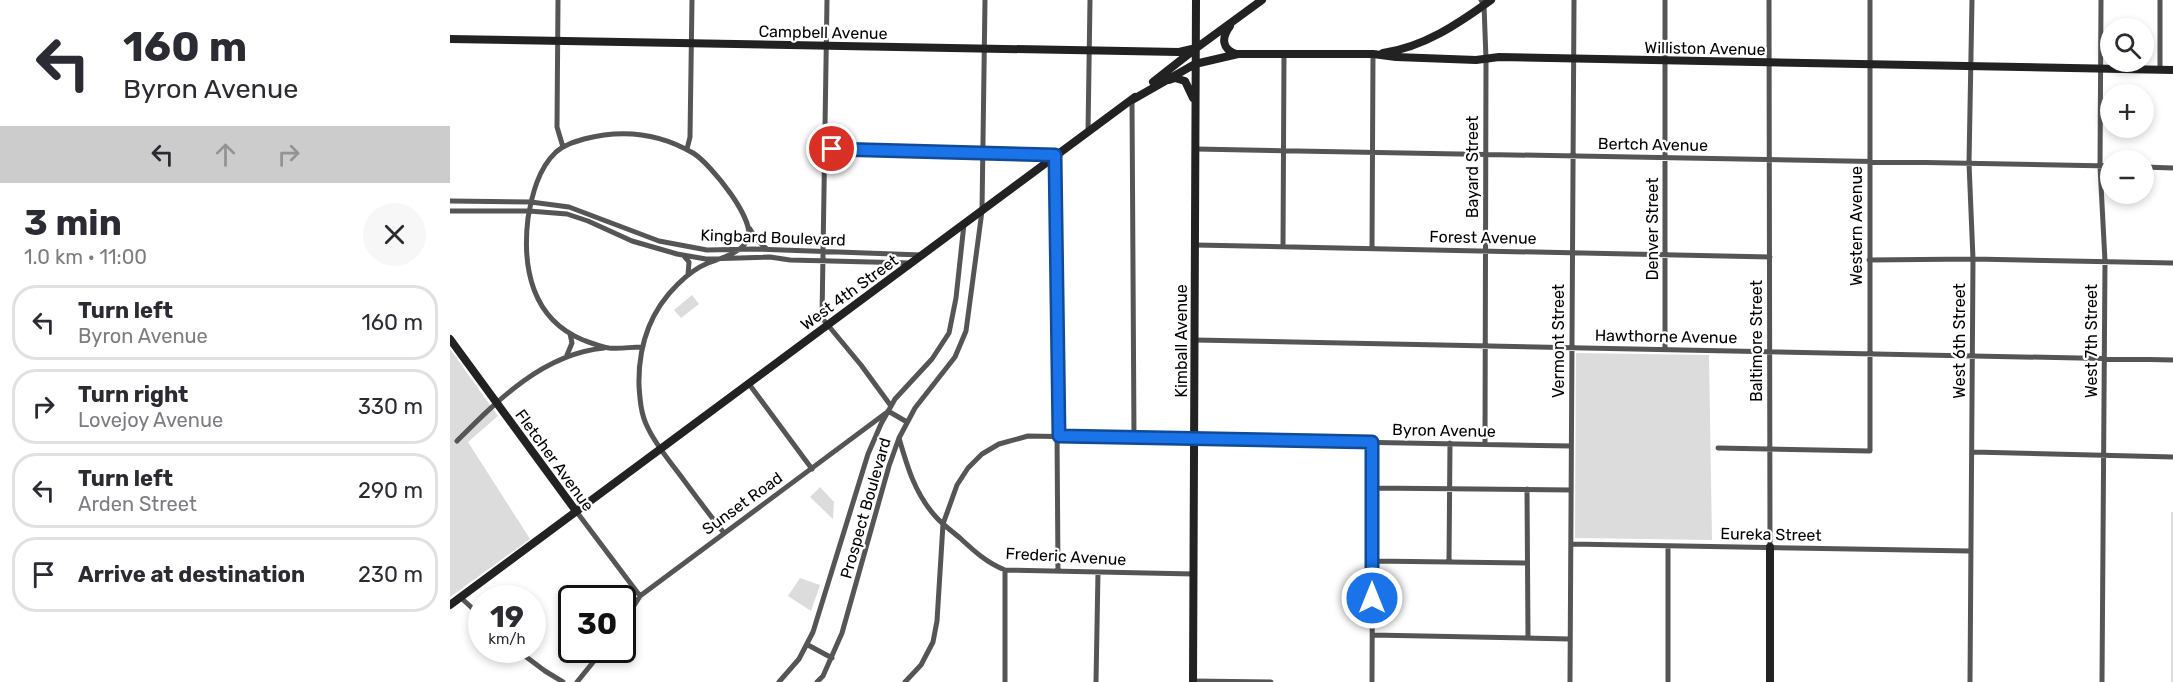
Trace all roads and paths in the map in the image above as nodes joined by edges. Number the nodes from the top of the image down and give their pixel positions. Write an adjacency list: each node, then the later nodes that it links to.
1 (558, 0): 19 (street)
2 (693, 0): 20 (street)
3 (826, 0): 21 (street)
4 (985, 0): 22 (street, Prospect Boulevard)
5 (1090, 0): 24 (street)
6 (1196, 0): 23 (main road, Kimball Avenue)
7 (1262, 0): 16 (main road, West 4th Street)
8 (1574, 0): 29 (street, Vermont Street)
9 (1665, 0): 30 (street, Denver Street)
10 (1769, 0): 31 (street, Baltimore Street)
11 (1870, 0): 33 (street, Western Avenue)
12 (1972, 0): 34 (street, West 6th Street)
13 (2101, 0): 17 (street, West 7th Street)
14 (2160, 0): 37 (street)
15 (1485, 2): 27 (main road); 28 (street, Bayard Street)
16 (1238, 18): 23 (main road, West 4th Street); 26 (main road)
17 (2101, 18)
18 (450, 39): 19 (main road, Campbell Avenue)
19 (558, 41): 20 (main road, Campbell Avenue); 44 (street)
20 (692, 43): 21 (main road, Campbell Avenue); 46 (street)
21 (826, 45): 22 (main road, Campbell Avenue); 45 (street)
22 (984, 48): 24 (main road, Campbell Avenue); 50 (street, Prospect Boulevard)
23 (1195, 49): 24 (main road, Campbell Avenue); 32 (main road, Kimball Avenue); 41 (main road, West 4th Street)
24 (1090, 50): 43 (street)
25 (1284, 53): 26 (main road, Williston Avenue); 27 (main road, Williston Avenue); 48 (street)
26 (1238, 54): 32 (main road, Williston Avenue)
27 (1373, 54): 28 (main road, Williston Avenue); 51 (street)
28 (1486, 59): 29 (main road, Williston Avenue); 52 (street, Bayard Street)
29 (1574, 60): 30 (main road, Williston Avenue); 54 (street, Vermont Street)
30 (1665, 61): 31 (main road, Williston Avenue); 55 (street, Denver Street)
31 (1769, 62): 33 (main road, Williston Avenue); 56 (street, Baltimore Street)
32 (1195, 64): 40 (main road, Williston Avenue); 42 (main road, Kimball Avenue)
33 (1870, 64): 34 (main road, Williston Avenue); 57 (street, Western Avenue)
34 (1972, 66): 35 (main road, Williston Avenue); 58 (street, West 6th Street)
35 (2100, 69)
36 (2154, 70): 37 (main road, Williston Avenue)
37 (2160, 70): 38 (main road, Williston Avenue)
38 (2173, 70)
39 (2100, 72): 49 (street, West 7th Street)
40 (1162, 82): 41 (main road, Williston Avenue); 42 (main road)
41 (1132, 100): 43 (main road, West 4th Street); 110 (street)
42 (1195, 107): 47 (main road, Kimball Avenue)
43 (1088, 132): 53 (main road, West 4th Street)
44 (562, 147): 46 (street); 63 (street)
45 (824, 148): 50 (street); 76 (street)
46 (687, 149): 69 (street)
47 (1196, 149): 48 (street, Bertch Avenue); 70 (main road, Kimball Avenue)
48 (1283, 150): 51 (street, Bertch Avenue); 71 (street)
49 (2100, 150)
50 (982, 152): 53 (street); 67 (street, Prospect Boulevard)
51 (1372, 152): 52 (street, Bertch Avenue); 72 (street)
52 (1485, 154): 54 (street, Bertch Avenue); 75 (street, Bayard Street)
53 (1055, 155): 67 (main road, West 4th Street); 109 (street)
54 (1573, 156): 55 (street, Bertch Avenue); 77 (street, Vermont Street)
55 (1665, 157): 56 (street, Bertch Avenue); 78 (street, Denver Street)
56 (1769, 159): 57 (street, Bertch Avenue); 81 (street, Baltimore Street)
57 (1870, 161): 58 (street, Bertch Avenue); 84 (street, Western Avenue)
58 (1969, 163): 59 (street, Bertch Avenue); 83 (street, West 6th Street)
59 (2100, 166)
60 (2154, 167): 61 (street)
61 (2173, 168)
62 (450, 201): 63 (street, Kingbard Boulevard)
63 (531, 202): 66 (street); 74 (street, Kingbard Boulevard)
64 (2102, 204): 86 (street, West 7th Street)
65 (450, 211): 66 (street, Kingbard Boulevard)
66 (529, 211): 79 (street, Kingbard Boulevard); 91 (street)
67 (982, 211): 68 (main road, West 4th Street); 108 (street, Prospect Boulevard)
68 (964, 224): 80 (main road, West 4th Street); 107 (street, Prospect Boulevard)
69 (749, 228): 73 (street); 74 (street)
70 (1195, 245): 71 (street, Forest Avenue); 93 (main road, Kimball Avenue)
71 (1283, 247): 72 (street, Forest Avenue)
72 (1372, 248): 75 (street, Forest Avenue)
73 (767, 249): 74 (street, Kingbard Boulevard); 76 (street, Kingbard Boulevard)
74 (738, 250): 82 (street)
75 (1485, 251): 77 (street, Forest Avenue); 94 (street, Bayard Street)
76 (823, 252): 80 (street, Kingbard Boulevard); 85 (street)
77 (1572, 253): 78 (street, Forest Avenue); 96 (street, Vermont Street)
78 (1665, 254): 81 (street, Forest Avenue); 98 (street, Denver Street)
79 (683, 255): 82 (street, Kingbard Boulevard); 89 (street)
80 (923, 255): 87 (main road, West 4th Street)
81 (1770, 257): 99 (street, Baltimore Street)
82 (721, 259): 85 (street, Kingbard Boulevard); 89 (street)
83 (1972, 259): 84 (street); 86 (street); 102 (street, West 6th Street)
84 (1869, 260): 100 (street, Western Avenue)
85 (822, 261): 87 (street, Kingbard Boulevard); 90 (street)
86 (2104, 261): 88 (street); 103 (street, West 7th Street)
87 (912, 263): 90 (main road, West 4th Street)
88 (2173, 263)
89 (688, 274): 95 (street)
90 (827, 324): 105 (main road, West 4th Street); 107 (street)
91 (570, 334): 97 (street); 101 (street)
92 (450, 339): 106 (main road, Fletcher Avenue)
93 (1195, 339): 94 (street, Hawthorne Avenue); 112 (main road, Kimball Avenue)
94 (1485, 346): 96 (street, Hawthorne Avenue); 116 (street, Bayard Street)
95 (641, 347): 97 (street); 119 (street)
96 (1572, 347): 98 (street, Hawthorne Avenue); 117 (street, Vermont Street)
97 (610, 348): 101 (street)
98 (1665, 349): 99 (street, Hawthorne Avenue)
99 (1770, 352): 100 (street, Hawthorne Avenue); 120 (street, Baltimore Street)
100 (1869, 354): 102 (street, Hawthorne Avenue); 120 (street, Western Avenue)
101 (566, 356): 106 (street)
102 (1973, 356): 103 (street, Hawthorne Avenue); 121 (street, West 6th Street)
103 (2104, 358): 104 (street, Hawthorne Avenue); 122 (street, West 7th Street)
104 (2173, 360)
105 (749, 384): 119 (main road, West 4th Street); 124 (street)
106 (496, 402): 113 (street); 129 (main road, Fletcher Avenue)
107 (888, 410): 108 (street); 124 (street, Sunset Road); 151 (street, Prospect Boulevard)
108 (907, 422): 111 (street, Prospect Boulevard)
109 (1059, 436): 110 (street, Byron Avenue); 130 (street, Byron Avenue); 140 (street)
110 (1134, 437): 112 (street, Byron Avenue)
111 (899, 438): 130 (street, Frederic Avenue); 152 (street, Prospect Boulevard)
112 (1194, 438): 114 (street, Byron Avenue); 142 (main road, Kimball Avenue)
113 (457, 441)
114 (1372, 442): 115 (street, Byron Avenue); 125 (street)
115 (1450, 443): 116 (street, Byron Avenue); 126 (street)
116 (1485, 444): 117 (street, Byron Avenue)
117 (1571, 446): 128 (street, Vermont Street)
118 (1718, 448): 120 (street)
119 (660, 449): 129 (main road, West 4th Street); 131 (street)
120 (1769, 450): 134 (street, Baltimore Street)
121 (1973, 452): 122 (street); 135 (street, West 6th Street)
122 (2105, 454): 123 (street); 171 (street, West 7th Street)
123 (2173, 457)
124 (812, 469): 131 (street, Sunset Road)
125 (1372, 488): 126 (street); 136 (street)
126 (1450, 489): 127 (street); 137 (street)
127 (1527, 489): 128 (street); 138 (street)
128 (1571, 490): 132 (street, Vermont Street)
129 (576, 511): 143 (street, Fletcher Avenue); 144 (main road, West 4th Street)
130 (943, 524): 139 (street, Frederic Avenue); 162 (street, Byron Avenue)
131 (724, 533): 143 (street, Sunset Road)
132 (1571, 544): 133 (street, Eureka Street); 150 (street, Vermont Street)
133 (1668, 546): 134 (street, Eureka Street); 168 (street)
134 (1770, 547): 135 (street, Eureka Street); 169 (main road, Baltimore Street)
135 (1970, 551): 170 (street, West 6th Street)
136 (1372, 561): 137 (street); 148 (street)
137 (1449, 562): 138 (street)
138 (1527, 563): 149 (street)
139 (1005, 570): 140 (street, Frederic Avenue); 163 (street)
140 (1058, 570): 141 (street, Frederic Avenue)
141 (1098, 572): 142 (street, Frederic Avenue); 164 (street)
142 (1194, 574): 157 (main road, Kimball Avenue)
143 (640, 596): 145 (street, Sunset Road)
144 (460, 597): 146 (main road, West 4th Street); 147 (street)
145 (636, 602)
146 (450, 604)
147 (468, 604)
148 (1372, 635): 149 (street); 166 (street)
149 (1528, 639): 150 (street)
150 (1570, 639): 167 (street, Vermont Street)
151 (808, 645): 152 (street); 160 (street, Prospect Boulevard)
152 (832, 658): 155 (street, Prospect Boulevard)
153 (534, 663): 158 (street)
154 (592, 663): 159 (street)
155 (823, 676): 156 (street); 161 (street, Prospect Boulevard)
156 (829, 681)
157 (1193, 681): 165 (street)
158 (563, 682)
159 (577, 682)
160 (779, 682)
161 (818, 682)
162 (905, 682)
163 (1005, 682)
164 (1096, 682)
165 (1271, 682)
166 (1372, 682)
167 (1570, 682)
168 (1668, 682)
169 (1770, 682)
170 (1970, 682)
171 (2102, 682)

